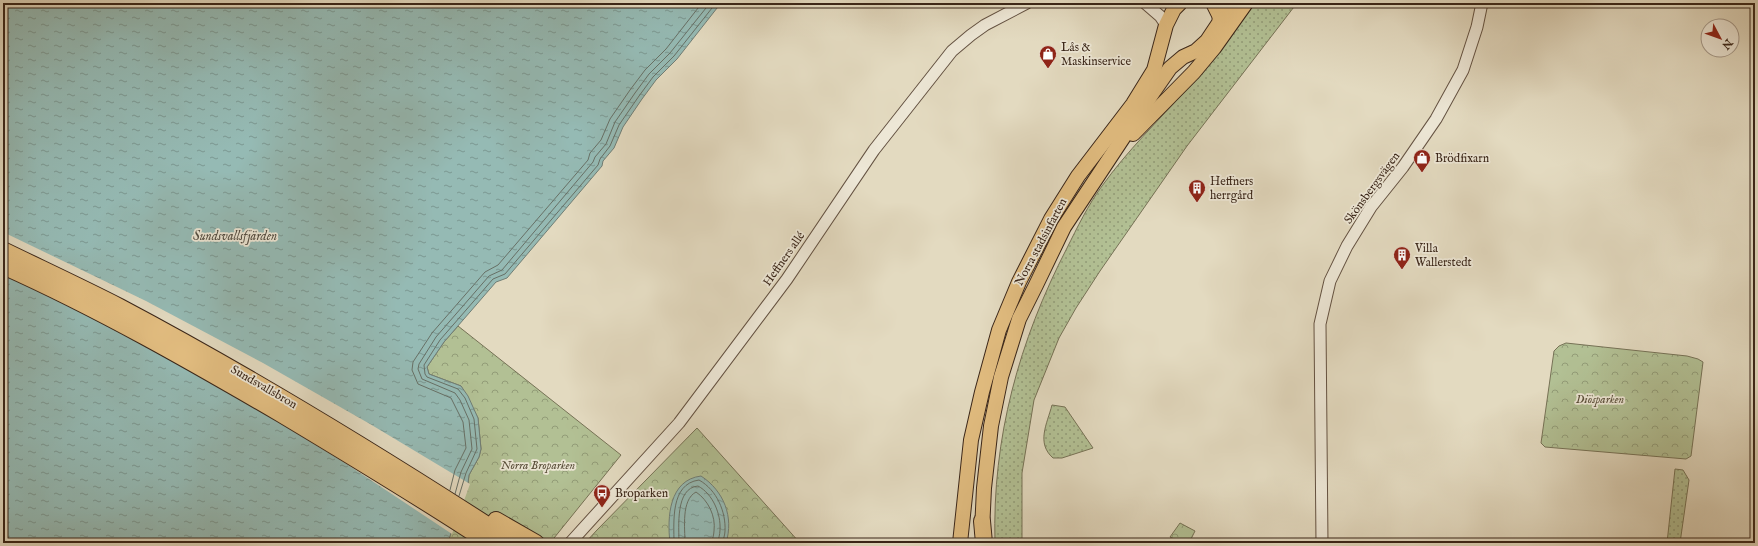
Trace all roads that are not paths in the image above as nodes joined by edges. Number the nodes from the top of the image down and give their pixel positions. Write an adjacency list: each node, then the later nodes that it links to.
1 (1027, 3): 19 (street, Heffners allé)
2 (1145, 3): 9 (street)
3 (1180, 3): 9 (main road, Norra stadsinfarten)
4 (1213, 3): 8 (main road)
5 (1232, 3): 8 (main road, Norra stadsinfarten)
6 (1246, 3): 11 (main road, Norra stadsinfarten)
7 (1482, 3): 22 (street, Skönsbergsvägen)
8 (1220, 17): 10 (main road, Norra stadsinfarten)
9 (1165, 31): 10 (main road); 20 (main road, Norra stadsinfarten)
10 (1183, 57): 11 (main road, Norra stadsinfarten)
11 (1106, 162): 15 (main road, Norra stadsinfarten)
12 (3, 250): 14 (highway, Sundsvallsbron)
13 (3, 266): 16 (highway, Sundsvallsbron)
14 (440, 494): 17 (highway, Sundsvallsbron); 18 (highway)
15 (982, 521): 21 (highway)
16 (480, 540)
17 (515, 543)
18 (536, 543)
19 (570, 543)
20 (960, 543)
21 (983, 543)
22 (1322, 543)

